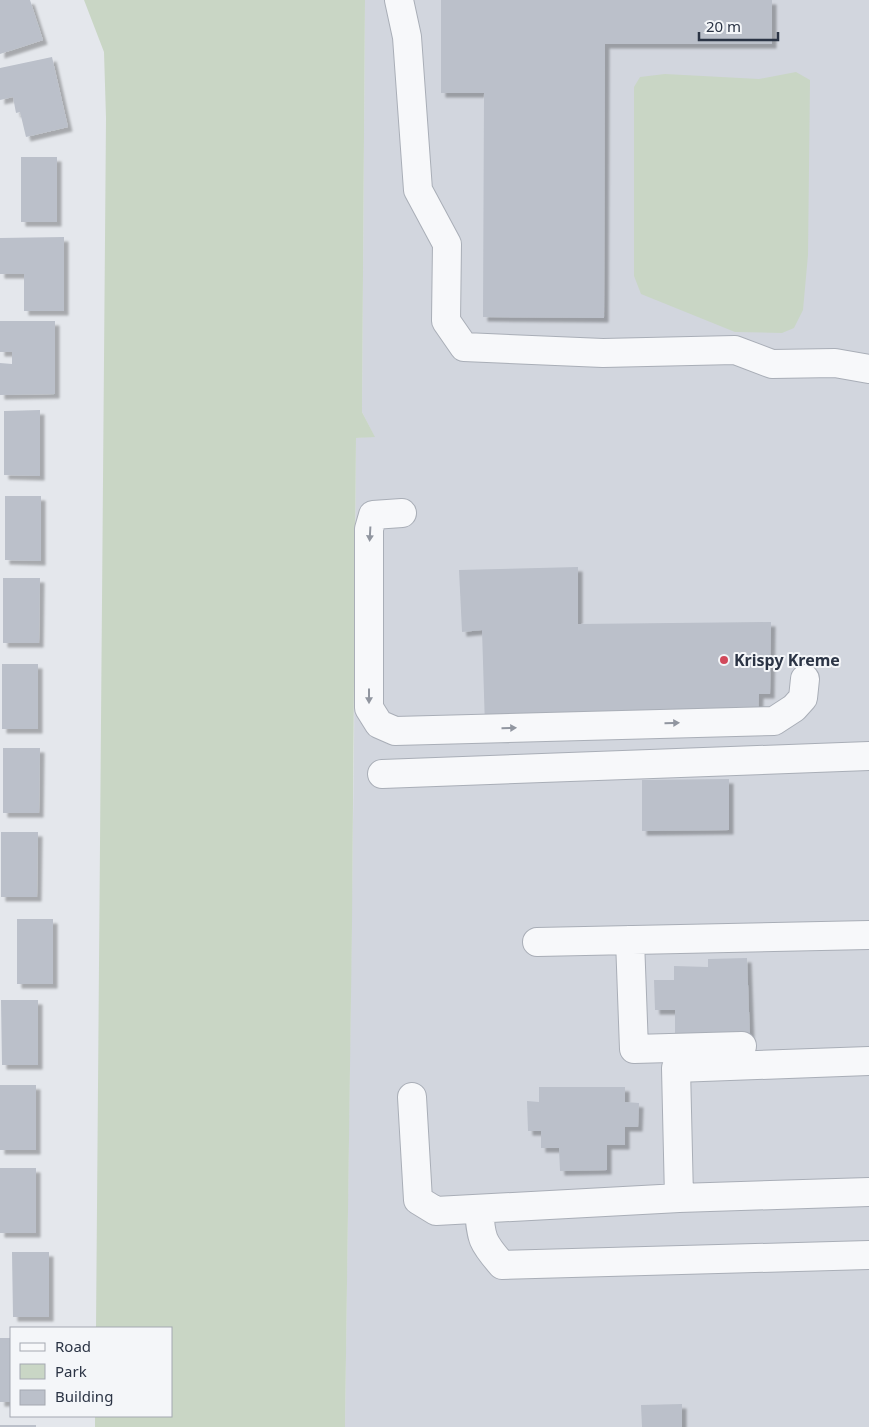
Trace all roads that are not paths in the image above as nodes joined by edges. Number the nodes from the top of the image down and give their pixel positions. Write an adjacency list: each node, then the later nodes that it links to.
1 (399, 0): 2 (lane)
2 (869, 369)
3 (402, 513): 4 (lane, one-way to 4)
4 (804, 679)
5 (869, 756): 6 (lane)
6 (382, 774)
7 (869, 935): 8 (lane)
8 (630, 940): 9 (lane); 10 (lane)
9 (537, 942)
10 (742, 1046)
11 (869, 1061): 14 (lane)
12 (412, 1097): 15 (lane)
13 (869, 1192): 14 (lane)
14 (679, 1198): 15 (lane)
15 (479, 1208): 16 (lane)
16 (869, 1255)

